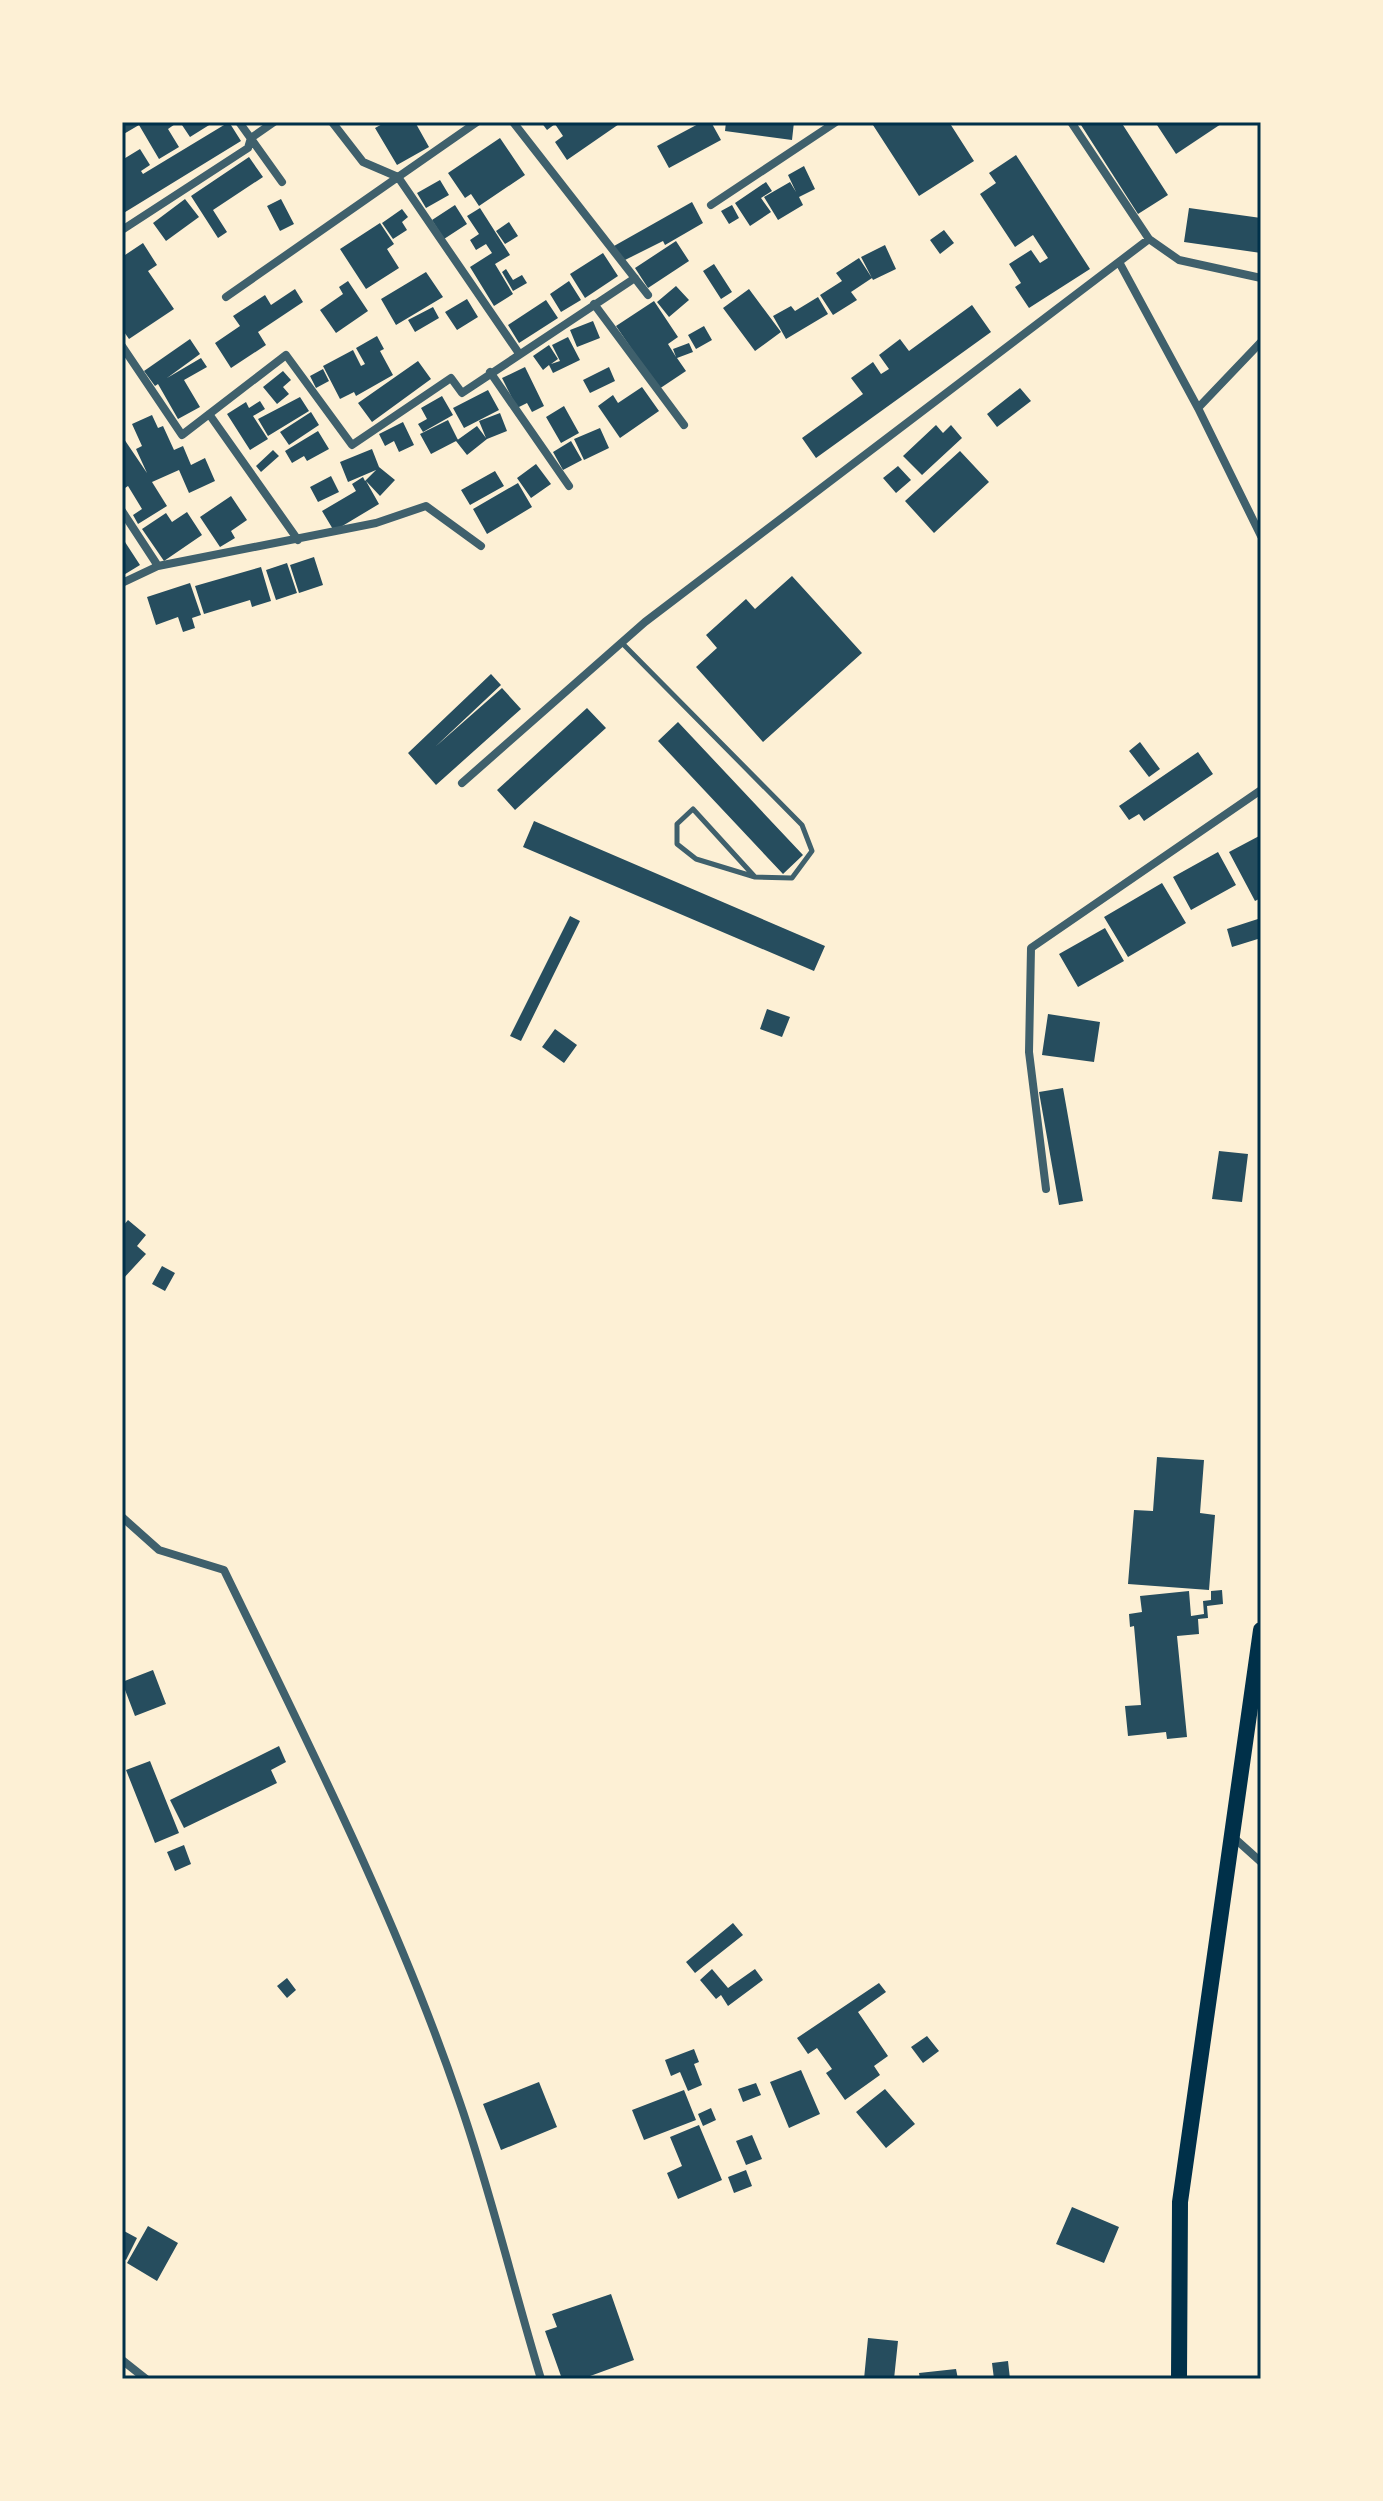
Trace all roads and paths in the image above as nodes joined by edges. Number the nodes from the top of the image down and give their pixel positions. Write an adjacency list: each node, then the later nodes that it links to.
1 (239, 122): 8 (street)
2 (274, 122): 8 (street)
3 (477, 122): 9 (street)
4 (513, 122): 15 (street)
5 (836, 122): 11 (street)
6 (1071, 122): 13 (street)
7 (337, 124): 9 (street)
8 (251, 138): 10 (street); 12 (street)
9 (398, 177): 18 (street); 22 (street)
10 (282, 182)
11 (711, 205)
12 (122, 230)
13 (1149, 239): 14 (street); 16 (street)
14 (1119, 262): 24 (street); 34 (street)
15 (635, 278): 17 (street); 19 (street)
16 (1261, 278)
17 (648, 295)
18 (226, 297)
19 (594, 304): 22 (street); 26 (street)
20 (1261, 342): 24 (street)
21 (122, 346): 25 (street)
22 (518, 352): 23 (street)
23 (490, 372): 25 (street); 27 (street)
24 (1198, 408): 29 (street)
25 (209, 414): 30 (street)
26 (684, 425)
27 (569, 486)
28 (122, 511): 32 (street)
29 (1261, 536)
30 (298, 540): 31 (street); 32 (street)
31 (481, 546)
32 (158, 566): 33 (street)
33 (122, 583)
34 (622, 643): 35 (street); 37 (lane)
35 (462, 783)
36 (1261, 790): 38 (street)
37 (755, 877): 37 (lane)
38 (1046, 1189)
39 (122, 1517): 45 (street)
40 (1261, 1630): 41 (main road)
41 (1232, 1835): 42 (street); 46 (main road)
42 (1261, 1862)
43 (122, 2360): 44 (street)
44 (146, 2379)
45 (541, 2379)
46 (1179, 2379)

